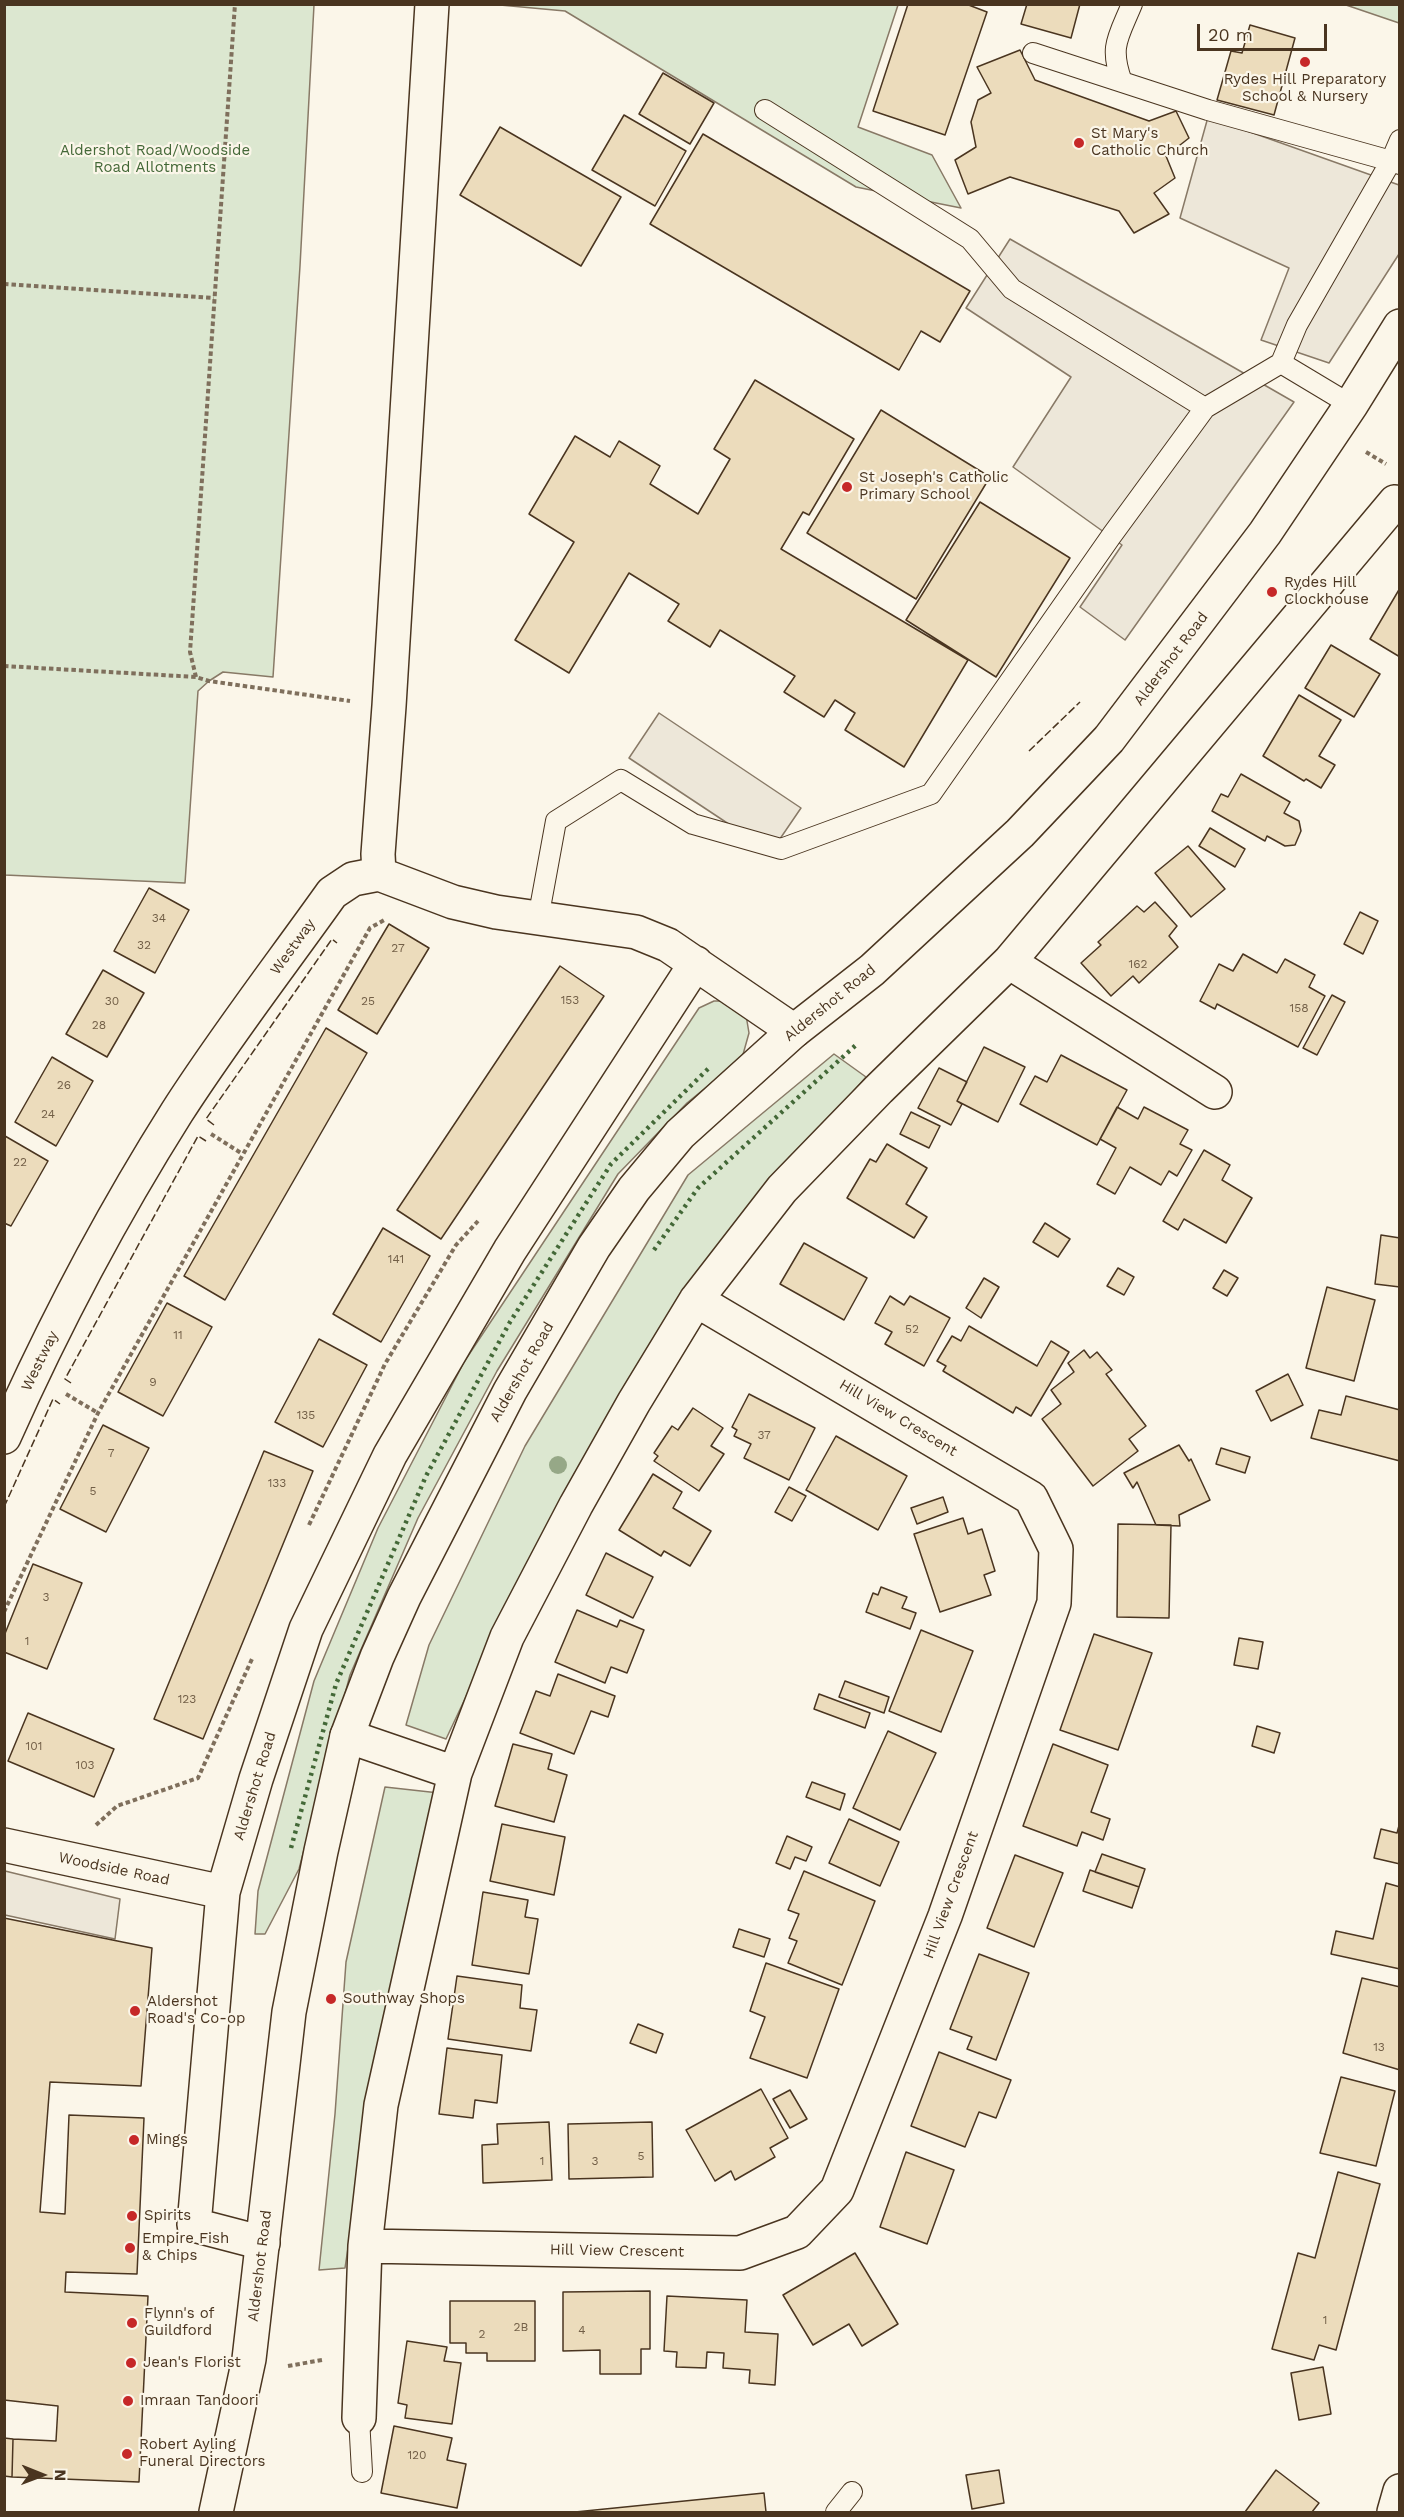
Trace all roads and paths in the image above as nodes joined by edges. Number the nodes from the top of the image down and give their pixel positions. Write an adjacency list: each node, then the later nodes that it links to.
1 (235, 4): 10 (path)
2 (432, 4): 19 (street)
3 (1132, 4): 5 (lane)
4 (1033, 53): 5 (lane)
5 (1122, 82): 8 (lane)
6 (765, 111): 14 (lane)
7 (1400, 140): 8 (lane)
8 (1395, 162): 12 (lane)
9 (4, 284): 10 (path)
10 (214, 298): 18 (path)
11 (1400, 326): 13 (street, Aldershot Road)
12 (1281, 363): 13 (lane); 14 (lane)
13 (1351, 405): 15 (street, Aldershot Road)
14 (1205, 408): 22 (lane)
15 (1332, 434): 16 (path); 25 (street, Aldershot Road)
16 (1397, 503): 23 (street)
17 (4, 666): 18 (path)
18 (196, 676): 19 (path)
19 (389, 706): 20 (street)
20 (379, 874): 22 (street); 28 (street, Westway)
21 (388, 918): 30 (path)
22 (538, 919): 24 (street)
23 (1009, 962): 26 (street); 27 (street)
24 (696, 963): 25 (street); 34 (street, Aldershot Road)
25 (794, 1031): 31 (street, Aldershot Road)
26 (1215, 1092)
27 (696, 1300): 32 (street); 36 (street, Hill View Crescent)
28 (18, 1374): 29 (street, Westway)
29 (4, 1437)
30 (4, 1612)
31 (347, 1736): 32 (street); 35 (street, Aldershot Road)
32 (455, 1773): 36 (street)
33 (4, 1845): 34 (street, Woodside Road)
34 (223, 1892): 35 (street, Aldershot Road)
35 (263, 2243): 41 (street, Aldershot Road)
36 (366, 2246): 37 (street)
37 (359, 2418): 38 (lane)
38 (362, 2472)
39 (1400, 2491): 43 (street)
40 (852, 2492): 42 (lane)
41 (216, 2512)
42 (836, 2512)
43 (1394, 2512)

